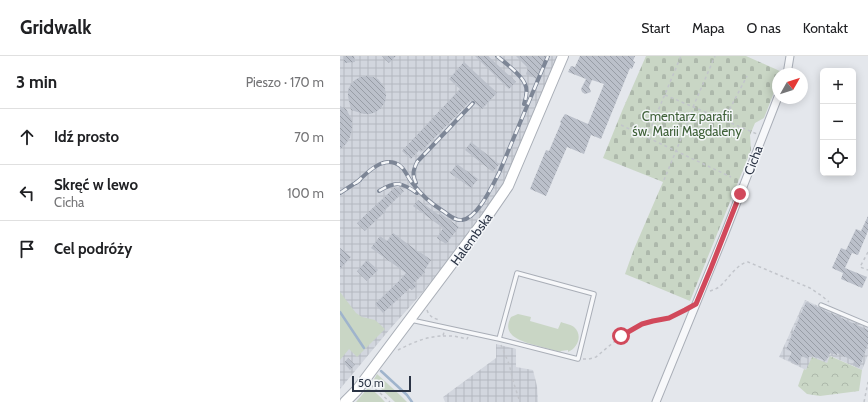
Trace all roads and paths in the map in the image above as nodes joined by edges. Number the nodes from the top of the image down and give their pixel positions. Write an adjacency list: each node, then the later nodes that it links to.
1 (563, 56): 23 (street, Halembska)
2 (681, 56): 7 (path)
3 (715, 56): 9 (path)
4 (790, 56): 5 (street)
5 (788, 68)
6 (747, 76): 10 (path)
7 (664, 95): 9 (path); 13 (path)
8 (775, 104): 12 (street, Cicha)
9 (694, 107): 10 (path); 14 (path)
10 (724, 120): 12 (path)
11 (621, 125): 13 (path)
12 (762, 136): 20 (street, Cicha)
13 (647, 137): 14 (path)
14 (676, 151): 15 (path); 16 (path)
15 (731, 177)
16 (664, 180)
17 (868, 252): 18 (path)
18 (868, 270)
19 (708, 292): 22 (path)
20 (696, 304): 27 (path); 33 (street, Cicha)
21 (821, 304): 22 (lane)
22 (842, 314): 24 (lane)
23 (410, 320): 25 (lane); 30 (street, Halembska)
24 (868, 325)
25 (488, 336): 26 (lane); 32 (path)
26 (500, 339): 27 (lane); 27 (lane)
27 (578, 359)
28 (868, 382): 34 (path)
29 (368, 383): 31 (path)
30 (345, 402)
31 (390, 402)
32 (520, 402)
33 (656, 402)
34 (864, 402)

